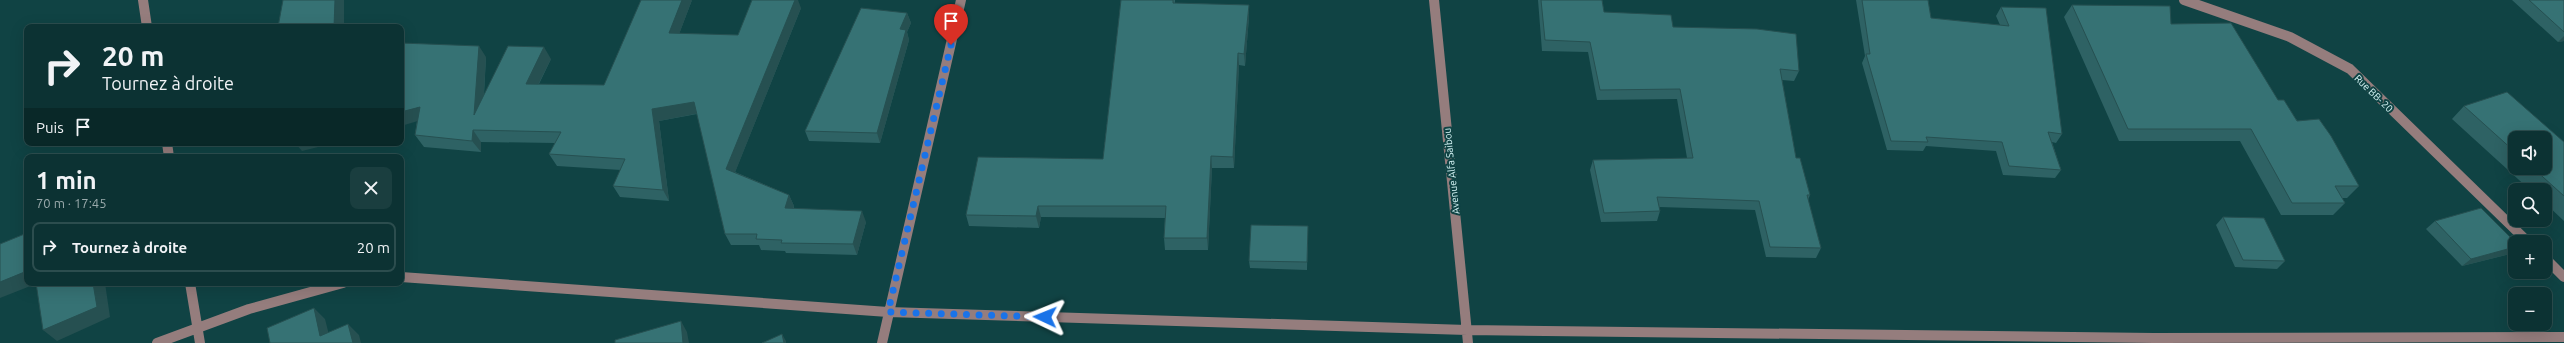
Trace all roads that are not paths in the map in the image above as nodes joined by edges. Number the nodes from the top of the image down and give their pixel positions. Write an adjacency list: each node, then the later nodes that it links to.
1 (143, 0): 5 (street)
2 (961, 0): 12 (street)
3 (1434, 0): 14 (street, Avenue Alfa Saibou)
4 (2184, 0): 6 (street, Rue BB- 20)
5 (147, 24)
6 (2521, 235)
7 (2552, 265): 9 (street)
8 (404, 277): 12 (street)
9 (2564, 277)
10 (190, 286): 13 (street)
11 (329, 286): 13 (street)
12 (888, 312): 14 (street); 19 (street)
13 (197, 327): 17 (street); 18 (street)
14 (1467, 330): 16 (street); 20 (street, Avenue Alfa Saibou)
15 (2564, 337): 16 (street)
16 (2155, 340)
17 (157, 343)
18 (200, 343)
19 (882, 343)
20 (1468, 343)

